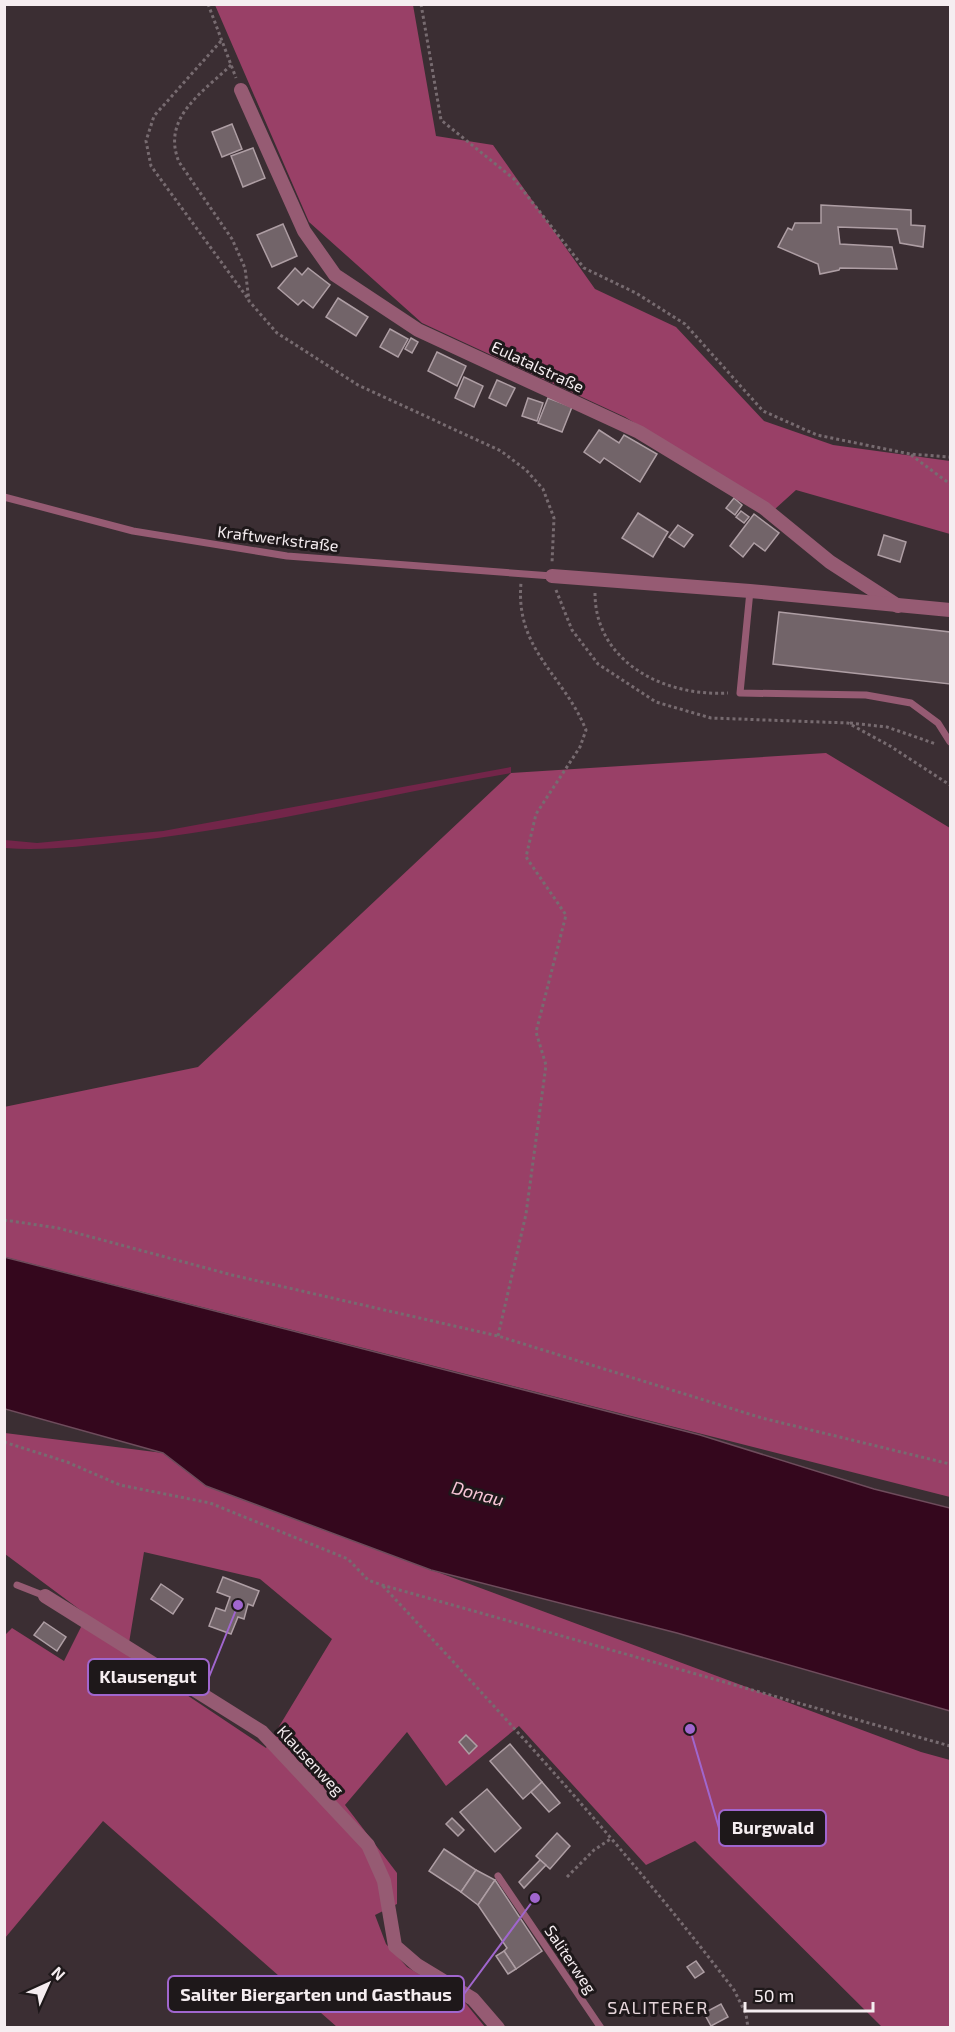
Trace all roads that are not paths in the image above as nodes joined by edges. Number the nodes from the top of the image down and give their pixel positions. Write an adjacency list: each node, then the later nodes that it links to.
1 (241, 90): 5 (street, Eulatalstraße)
2 (4, 497): 3 (lane, Kraftwerkstraße)
3 (552, 576): 4 (street, Eulatalstraße)
4 (750, 591): 5 (street, Eulatalstraße); 7 (lane)
5 (898, 606): 6 (street, Eulatalstraße)
6 (951, 610)
7 (951, 742)
8 (17, 1586): 9 (lane, Klausenweg)
9 (45, 1596): 11 (street, Klausenweg)
10 (498, 1876): 12 (lane, Saliterweg)
11 (498, 2028)
12 (601, 2028)

